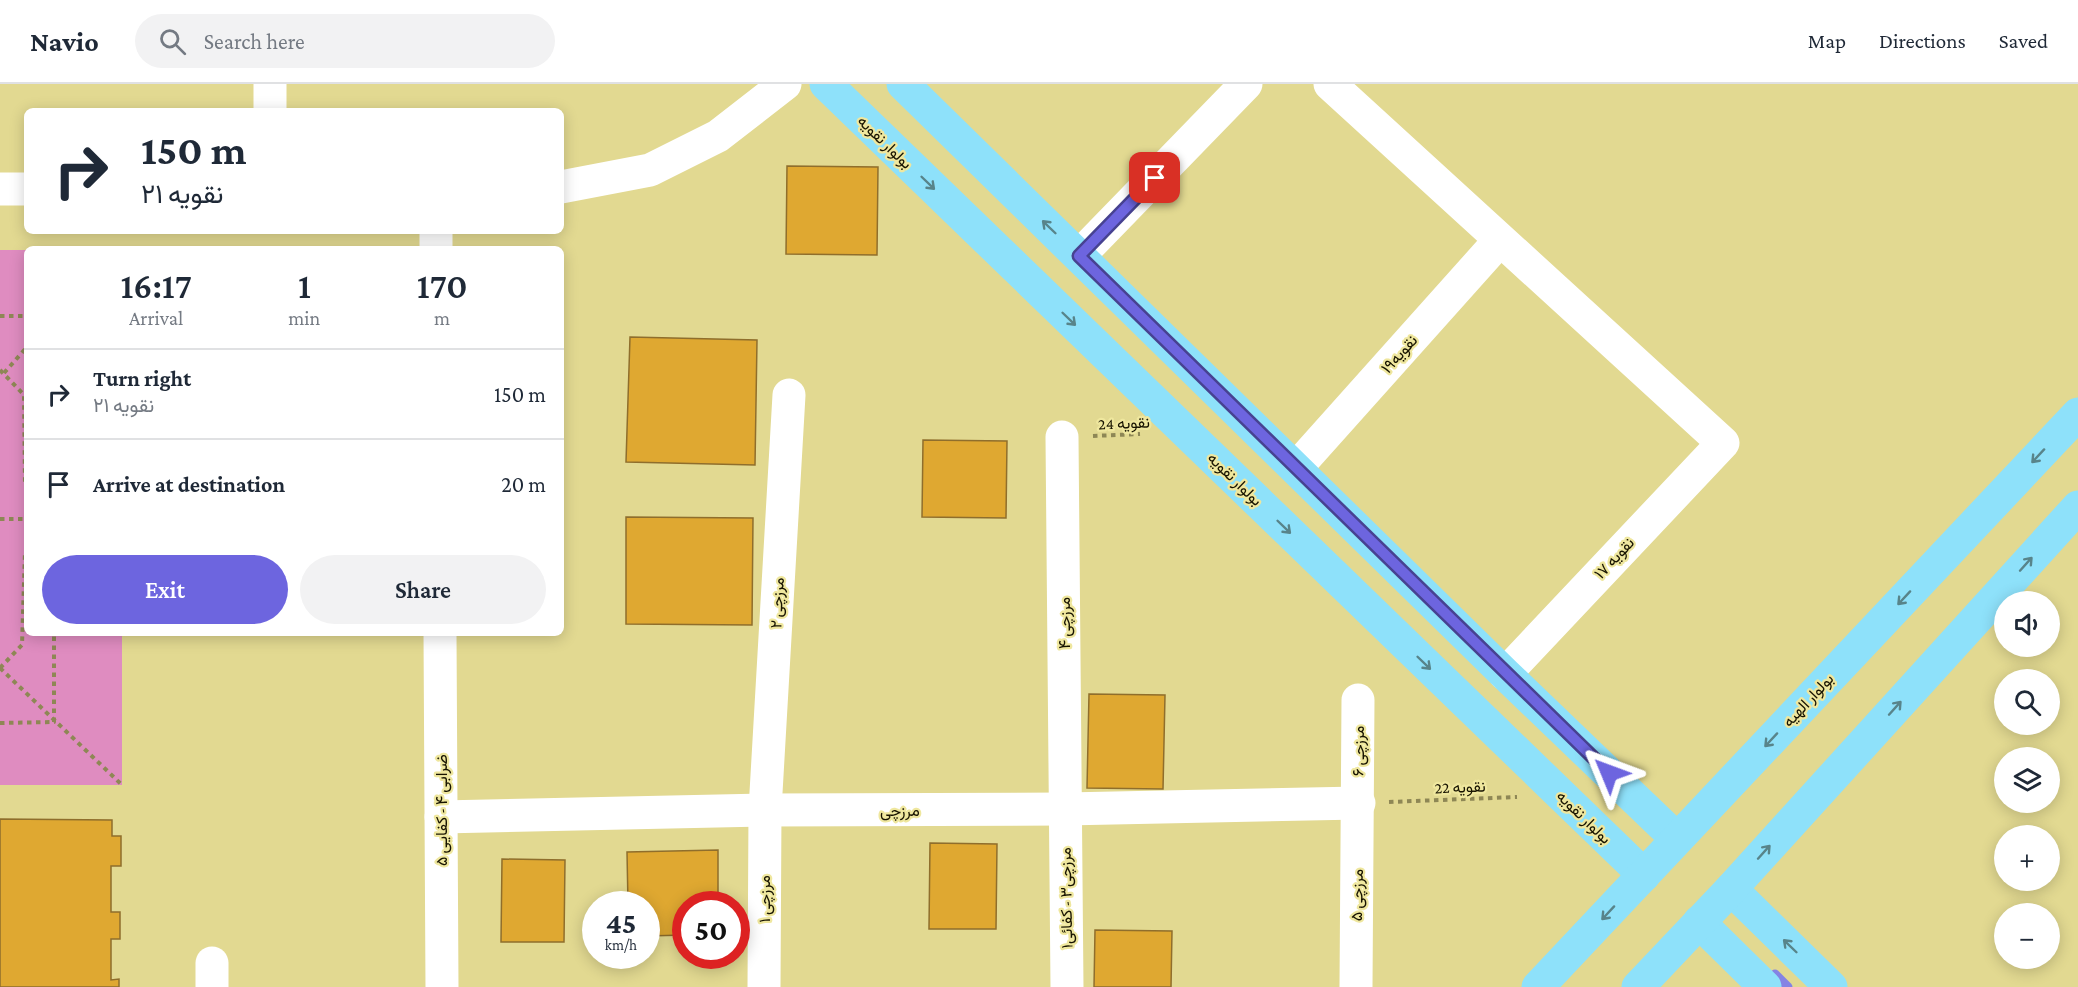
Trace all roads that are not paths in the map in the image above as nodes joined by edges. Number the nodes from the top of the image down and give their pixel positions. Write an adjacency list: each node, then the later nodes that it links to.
1 (270, 84): 7 (street)
2 (786, 84): 8 (street)
3 (826, 84): 26 (main road, بولوار نقویه, one-way to 26)
4 (903, 84): 12 (main road, one-way to 4)
5 (1246, 84): 12 (street)
6 (1330, 84): 11 (street)
7 (270, 108)
8 (564, 187)
9 (0, 189): 10 (street)
10 (24, 189)
11 (1500, 240): 16 (street, نقویه۱۹); 19 (street, نقویه ۱۷)
12 (1079, 256): 16 (main road)
13 (789, 395): 23 (street, مرزچی ۲)
14 (2078, 414): 25 (main road, بولوار الهیه, one-way to 25)
15 (1062, 437): 22 (street, مرزچی ۴)
16 (1297, 467): 19 (main road)
17 (2078, 507): 27 (main road, one-way to 17)
18 (440, 636): 24 (street, ضرابی ۴ - کفایی ۵)
19 (1505, 674): 25 (main road)
20 (1358, 700): 21 (street, مرزچی ۶)
21 (1359, 803): 22 (street, مرزچی); 32 (street, مرزچی ۵)
22 (1065, 809): 23 (street, مرزچی); 31 (street, مرزچی۳ - کفائی۱)
23 (765, 810): 24 (street, مرزچی); 30 (street, مرزچی ۱)
24 (441, 817): 29 (street, ضرابی ۴ - کفایی ۵)
25 (1677, 839): 26 (main road, بولوار الهیه)
26 (1644, 875): 33 (main road, بولوار الهیه, one-way to 33)
27 (1731, 889): 28 (main road); 36 (main road, one-way to 27)
28 (1699, 922): 34 (main road); 35 (main road)
29 (442, 987)
30 (764, 987)
31 (1068, 987)
32 (1356, 987)
33 (1538, 987)
34 (1638, 987)
35 (1765, 987)
36 (1831, 987)

